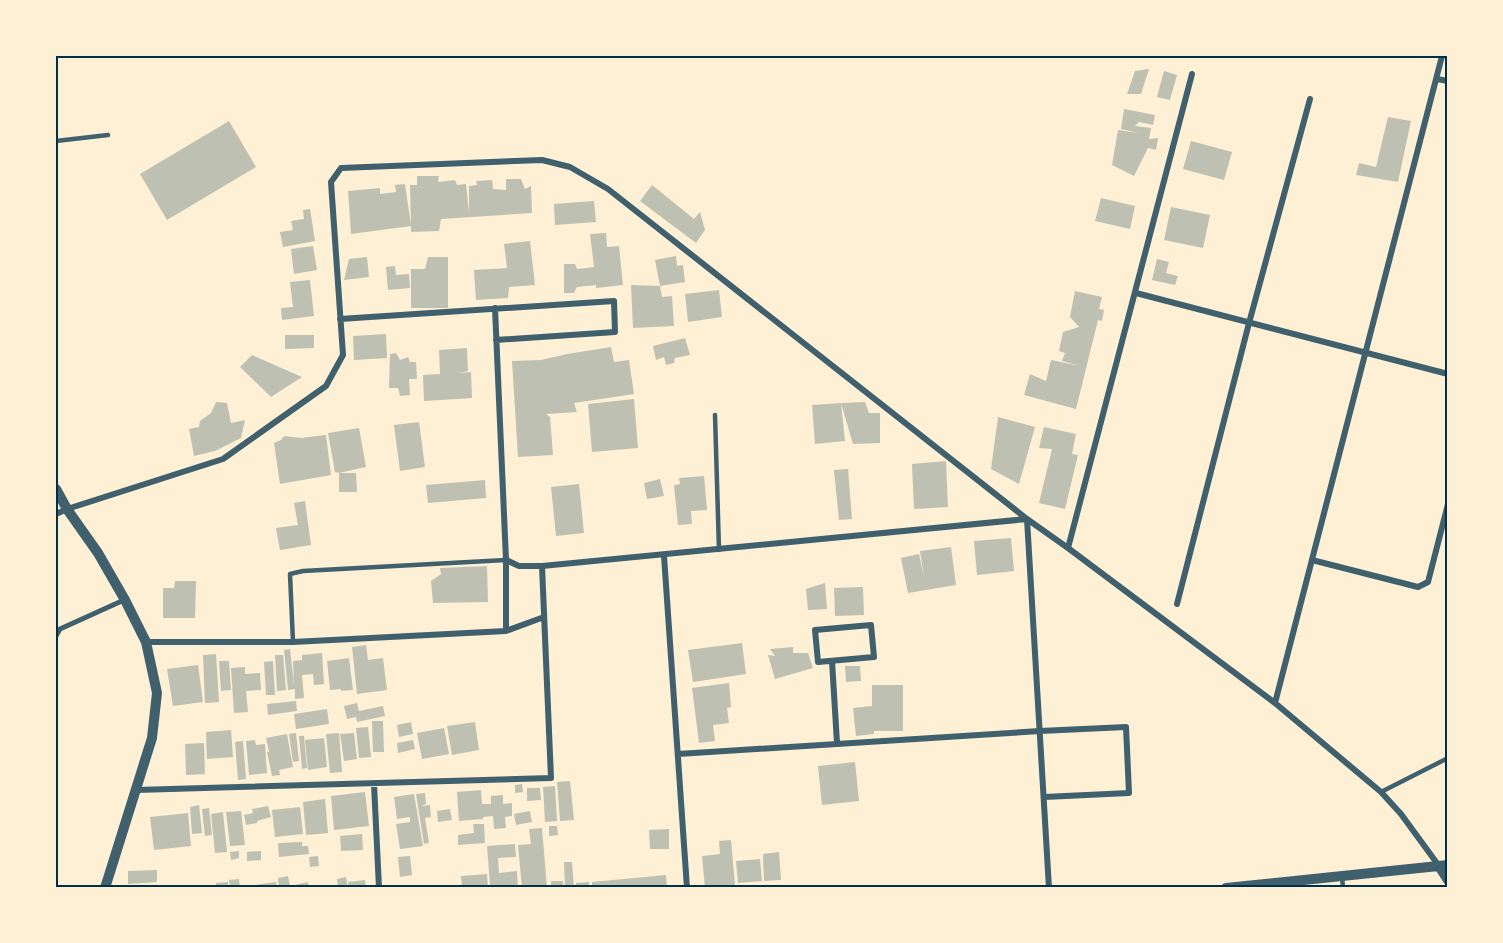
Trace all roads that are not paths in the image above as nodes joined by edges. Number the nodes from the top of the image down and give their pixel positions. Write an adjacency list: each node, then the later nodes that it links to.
1 (1442, 56): 3 (street)
2 (1192, 74): 8 (street)
3 (1437, 79): 4 (street); 13 (street)
4 (1448, 81)
5 (1310, 99): 11 (street)
6 (108, 135): 7 (lane)
7 (56, 141)
8 (1136, 294): 11 (street); 21 (street)
9 (495, 308): 10 (street); 12 (street); 12 (street)
10 (340, 318): 18 (street); 20 (street)
11 (1249, 322): 13 (street); 28 (street)
12 (496, 340): 24 (street)
13 (1365, 352): 14 (street); 25 (street)
14 (1448, 374)
15 (715, 415): 22 (lane)
16 (56, 489): 18 (street)
17 (1448, 504): 25 (street)
18 (67, 509): 19 (street); 27 (street)
19 (56, 514)
20 (1028, 519): 21 (street); 22 (street); 36 (street)
21 (1068, 548): 35 (street)
22 (719, 550): 23 (street)
23 (664, 556): 26 (street); 38 (street)
24 (506, 560): 26 (street); 30 (street); 33 (lane)
25 (1312, 560): 35 (street)
26 (542, 566): 29 (street)
27 (126, 600): 31 (street); 32 (street)
28 (1177, 604)
29 (544, 617): 30 (street); 40 (street)
30 (506, 631): 33 (street)
31 (56, 636)
32 (146, 642): 33 (street); 41 (street)
33 (293, 642)
34 (832, 661): 34 (street); 37 (street)
35 (1275, 704): 42 (street)
36 (1040, 731): 37 (street); 43 (street); 43 (street)
37 (837, 743): 38 (street)
38 (678, 754): 49 (street)
39 (1448, 758): 42 (lane)
40 (374, 784): 41 (street); 48 (street)
41 (136, 790): 47 (street)
42 (1381, 792): 44 (street)
43 (1044, 797): 50 (street)
44 (1443, 866): 45 (street); 46 (street)
45 (1448, 880)
46 (1342, 882): 51 (street)
47 (105, 888)
48 (379, 888)
49 (687, 888)
50 (1049, 888)
51 (1226, 888)

